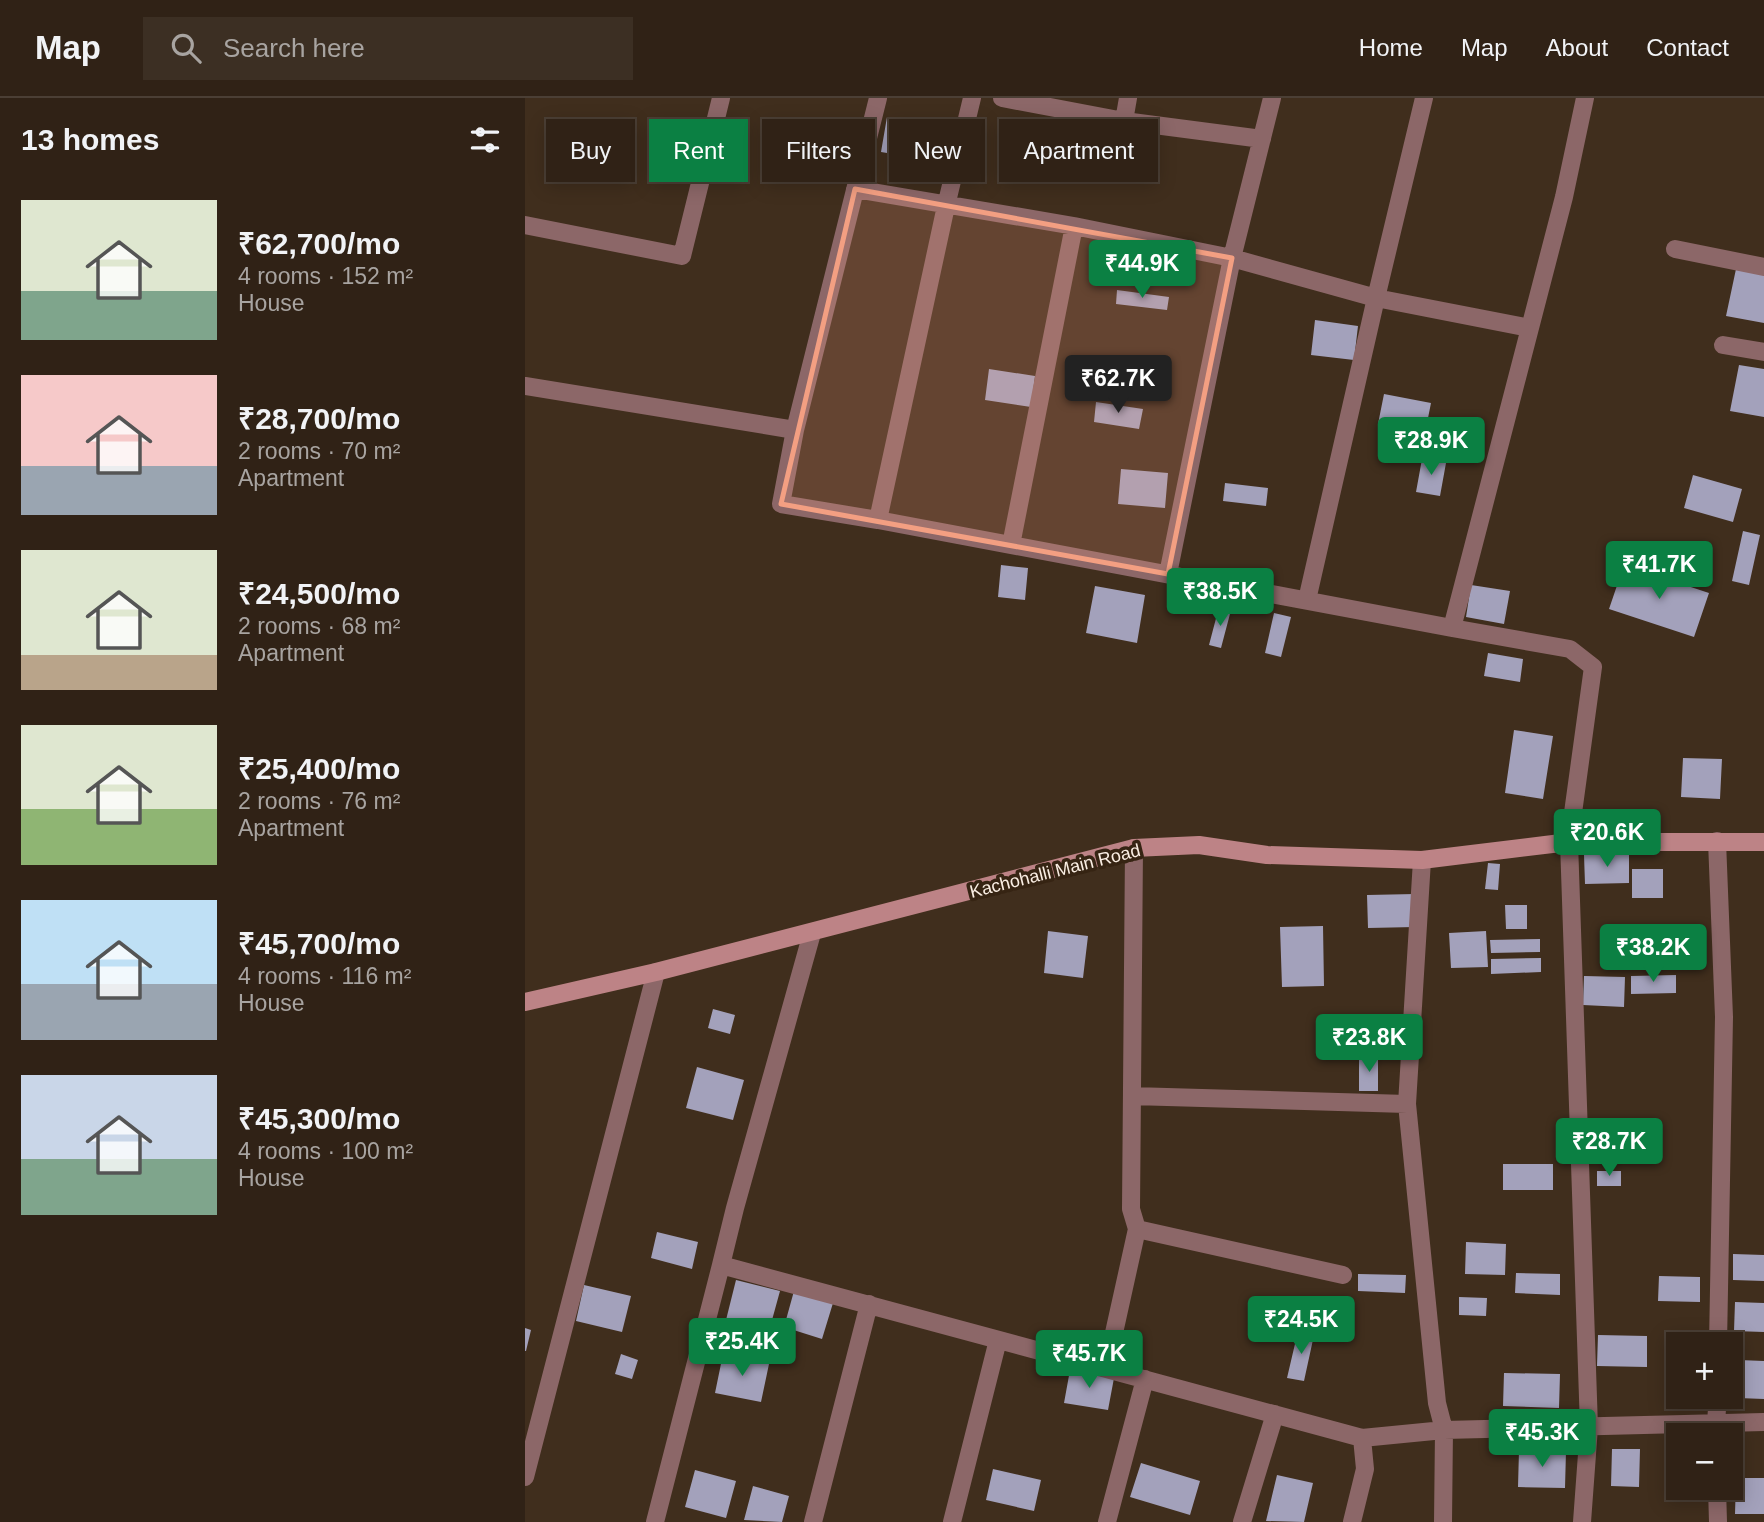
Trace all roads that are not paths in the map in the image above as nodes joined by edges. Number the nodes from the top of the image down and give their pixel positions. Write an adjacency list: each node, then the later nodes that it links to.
1 (721, 98): 15 (street)
2 (878, 98): 13 (street)
3 (972, 98): 14 (street)
4 (1002, 98): 9 (street)
5 (1128, 98): 10 (street)
6 (1272, 98): 12 (street)
7 (1424, 98): 20 (street)
8 (1585, 98): 21 (street)
9 (1113, 119)
10 (1124, 119)
11 (1158, 125): 12 (street)
12 (1262, 139): 18 (street)
13 (855, 189): 14 (street); 25 (street)
14 (946, 206): 16 (street); 26 (street)
15 (525, 225)
16 (1074, 226): 18 (street); 27 (street)
17 (1675, 249): 19 (street)
18 (1232, 258): 20 (street); 28 (street)
19 (1764, 267)
20 (1376, 299): 21 (street); 29 (street)
21 (1530, 328): 30 (street)
22 (1723, 345): 23 (street)
23 (1764, 352)
24 (525, 386): 25 (street)
25 (795, 430): 26 (street)
26 (878, 520): 27 (street)
27 (1011, 545): 28 (street)
28 (1168, 574): 29 (street)
29 (1307, 600): 30 (street)
30 (1452, 628): 32 (street)
31 (1717, 841): 32 (street, Kachohalli Main Road); 33 (street, Kachohalli Main Road); 45 (street)
32 (1569, 842): 35 (street, Kachohalli Main Road); 52 (street)
33 (1764, 842)
34 (1134, 848): 35 (street, Kachohalli Main Road); 36 (street, Kachohalli Main Road); 39 (street)
35 (1422, 860): 40 (street)
36 (811, 933): 37 (street, Kachohalli Main Road); 42 (street)
37 (656, 972): 38 (street, Kachohalli Main Road); 56 (street)
38 (525, 1002)
39 (1132, 1096): 40 (street); 41 (street)
40 (1407, 1104): 54 (street)
41 (1137, 1229): 43 (street); 47 (street)
42 (721, 1265): 44 (street); 58 (street)
43 (1343, 1275)
44 (869, 1304): 46 (street); 59 (street)
45 (1719, 1332)
46 (998, 1339): 47 (street); 60 (street)
47 (1106, 1368): 48 (street)
48 (1145, 1379): 49 (street); 61 (street)
49 (1275, 1414): 55 (street); 62 (street)
50 (1764, 1422): 51 (street)
51 (1743, 1425)
52 (1589, 1427): 53 (street); 54 (street); 65 (street)
53 (1666, 1429)
54 (1444, 1430): 55 (street); 64 (street)
55 (1362, 1438): 63 (street)
56 (525, 1477)
57 (1717, 1500): 66 (street)
58 (655, 1522)
59 (813, 1522)
60 (952, 1522)
61 (1107, 1522)
62 (1242, 1522)
63 (1352, 1522)
64 (1443, 1522)
65 (1582, 1522)
66 (1718, 1522)

